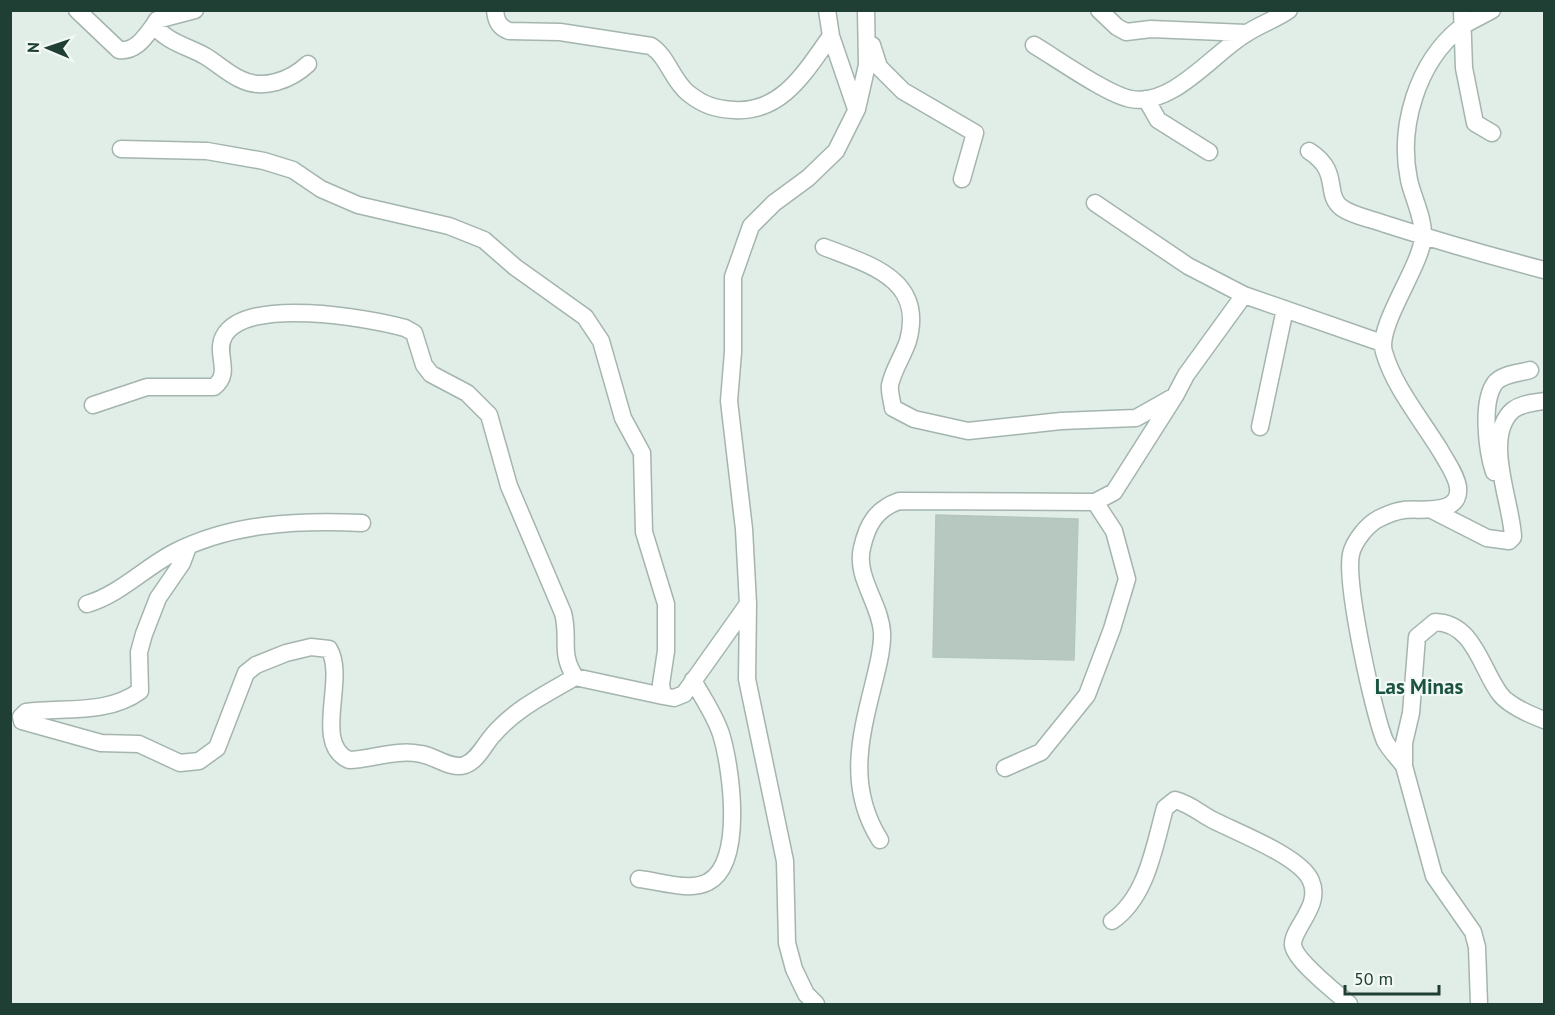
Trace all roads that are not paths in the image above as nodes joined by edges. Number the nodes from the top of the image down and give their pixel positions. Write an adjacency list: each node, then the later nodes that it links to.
1 (77, 10): 10 (street)
2 (195, 10): 10 (street)
3 (495, 10): 13 (street)
4 (827, 10): 13 (street)
5 (1100, 10): 12 (street)
6 (1289, 10): 12 (street)
7 (1462, 10): 11 (street)
8 (1492, 10): 11 (street)
9 (865, 14): 17 (street); 22 (street)
10 (154, 25): 15 (street)
11 (1461, 28): 18 (street); 24 (street)
12 (1246, 33): 16 (street)
13 (831, 36): 17 (street)
14 (1034, 45): 16 (street)
15 (308, 64)
16 (1146, 99): 21 (street)
17 (856, 110): 41 (street)
18 (1492, 133)
19 (121, 149): 44 (street)
20 (1309, 151): 24 (street)
21 (1209, 152)
22 (962, 179)
23 (1095, 203): 27 (street)
24 (1423, 237): 26 (street); 29 (street)
25 (824, 247): 31 (street)
26 (1545, 270)
27 (1244, 295): 28 (street); 31 (street)
28 (1285, 309): 29 (street); 34 (street)
29 (1382, 343): 37 (street)
30 (1530, 370): 35 (street)
31 (1175, 396): 36 (street)
32 (1545, 401): 35 (street)
33 (93, 405): 42 (street)
34 (1260, 426)
35 (1506, 496): 37 (street)
36 (1095, 501): 47 (street); 48 (street)
37 (1432, 510): 46 (street)
38 (362, 523): 39 (street)
39 (188, 548): 40 (street); 42 (street)
40 (87, 604)
41 (748, 604): 43 (street); 51 (street)
42 (575, 677): 44 (street)
43 (693, 680): 44 (street); 49 (street)
44 (663, 696)
45 (1545, 720): 46 (street)
46 (1404, 766): 53 (street)
47 (1005, 768)
48 (880, 840)
49 (639, 879)
50 (1112, 921): 52 (street)
51 (816, 1005)
52 (1349, 1005)
53 (1479, 1005)

